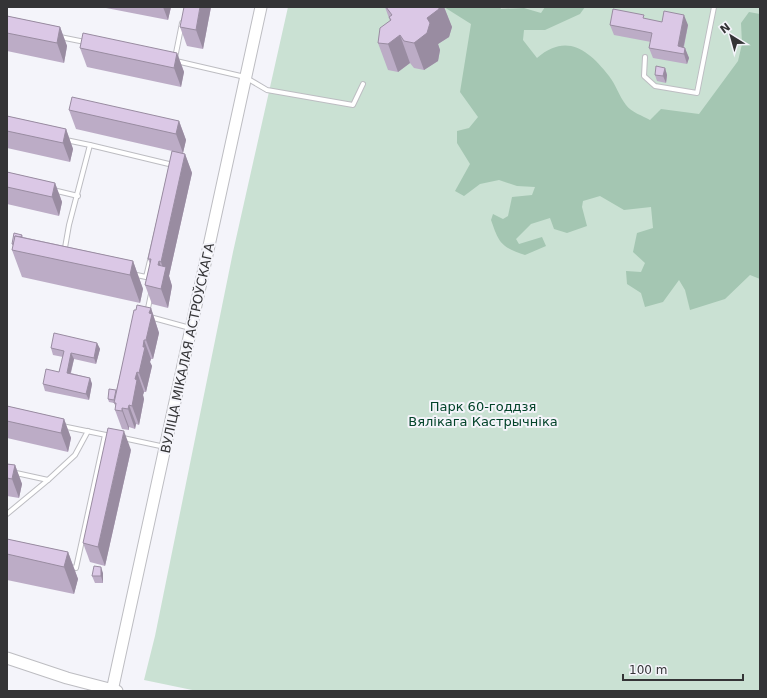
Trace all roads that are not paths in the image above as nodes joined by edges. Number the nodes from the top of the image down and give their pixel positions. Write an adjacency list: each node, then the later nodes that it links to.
1 (261, 7): 9 (main road, ВУЛІЦА МІКАЛАЯ АСТРОЎСКАГА)
2 (714, 7): 6 (lane)
3 (184, 15): 8 (lane)
4 (54, 36): 5 (lane)
5 (90, 44)
6 (645, 57)
7 (166, 59): 8 (lane)
8 (174, 60): 9 (lane)
9 (245, 77): 10 (lane); 18 (main road, ВУЛІЦА МІКАЛАЯ АСТРОЎСКАГА)
10 (363, 84)
11 (64, 140): 12 (lane)
12 (90, 145): 14 (lane); 15 (lane)
13 (49, 189): 14 (lane)
14 (78, 196): 15 (lane)
15 (146, 277): 16 (lane)
16 (149, 282)
17 (152, 287): 18 (lane)
18 (191, 329): 24 (main road, ВУЛІЦА МІКАЛАЯ АСТРОЎСКАГА)
19 (58, 425): 20 (lane)
20 (88, 431): 21 (lane); 26 (lane)
21 (105, 435): 22 (lane); 28 (lane)
22 (113, 437)
23 (120, 438): 24 (lane)
24 (165, 448): 30 (main road, ВУЛІЦА МІКАЛАЯ АСТРОЎСКАГА)
25 (7, 471): 26 (lane)
26 (48, 480): 27 (lane)
27 (7, 514)
28 (60, 565)
29 (7, 658): 30 (main road)
30 (114, 691)

